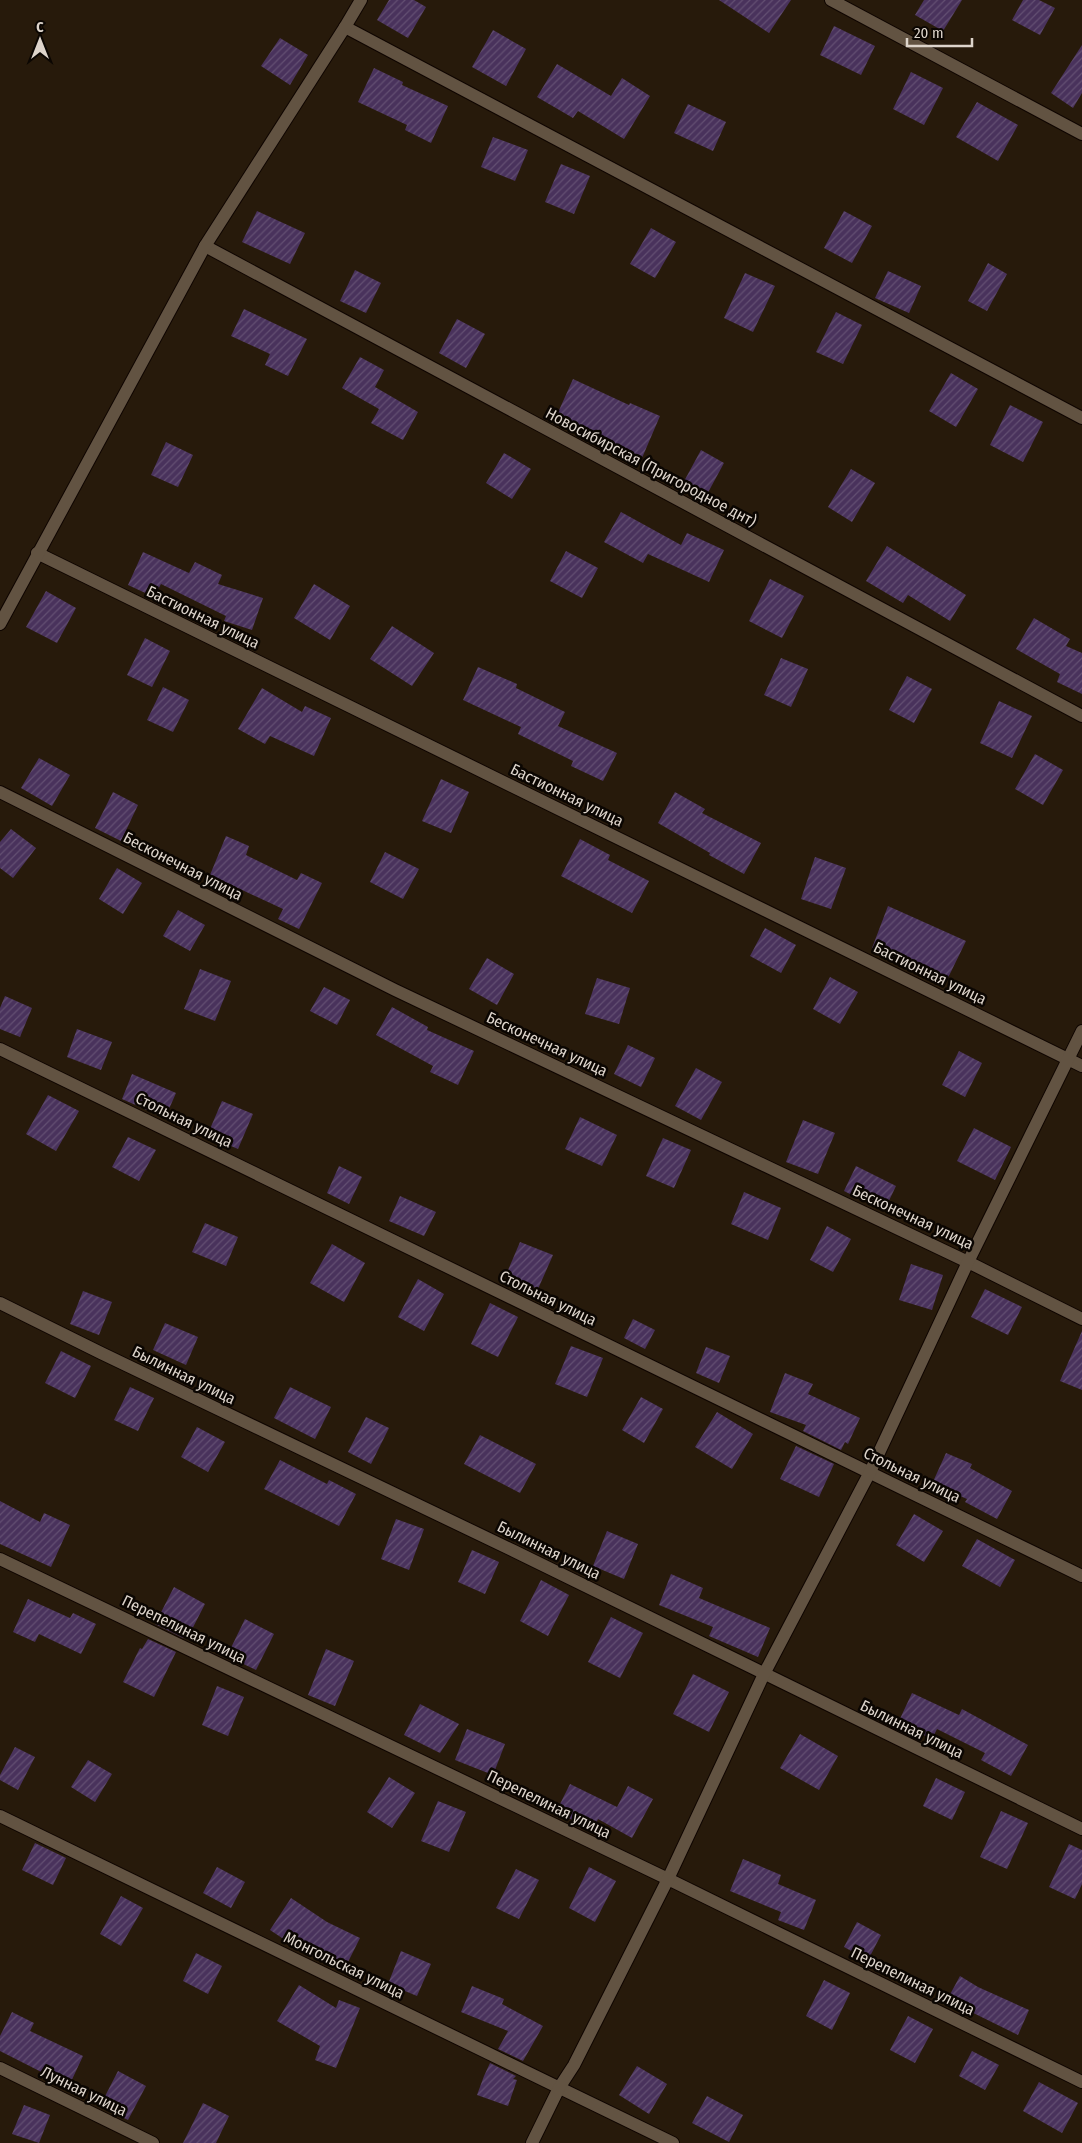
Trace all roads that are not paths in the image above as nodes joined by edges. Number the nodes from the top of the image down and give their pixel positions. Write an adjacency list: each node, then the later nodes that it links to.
1 (361, 0): 3 (street)
2 (831, 0): 4 (street)
3 (345, 28): 5 (street); 6 (street)
4 (1082, 134)
5 (205, 246): 7 (street); 9 (street, Новосибирская (Пригородное днт))
6 (1082, 418)
7 (38, 553): 8 (street); 13 (street, Бастионная улица)
8 (0, 624)
9 (1082, 716)
10 (0, 792): 15 (street, Бесконечная улица)
11 (1082, 1031): 13 (street)
12 (0, 1049): 18 (street, Стольная улица)
13 (1067, 1059): 14 (street, Бастионная улица); 15 (street)
14 (1082, 1066)
15 (968, 1262): 17 (street, Бесконечная улица); 18 (street)
16 (0, 1303): 21 (street, Былинная улица)
17 (1082, 1319)
18 (870, 1472): 20 (street, Стольная улица); 21 (street)
19 (0, 1559): 24 (street, Перепелиная улица)
20 (1082, 1576)
21 (764, 1674): 23 (street, Былинная улица); 24 (street)
22 (0, 1816): 27 (street, Монгольская улица)
23 (1082, 1830)
24 (668, 1879): 26 (street, Перепелиная улица); 27 (street)
25 (0, 2068): 28 (street, Лунная улица)
26 (1082, 2082)
27 (559, 2088): 29 (street); 30 (street, Монгольская улица)
28 (154, 2143)
29 (532, 2143)
30 (673, 2143)

